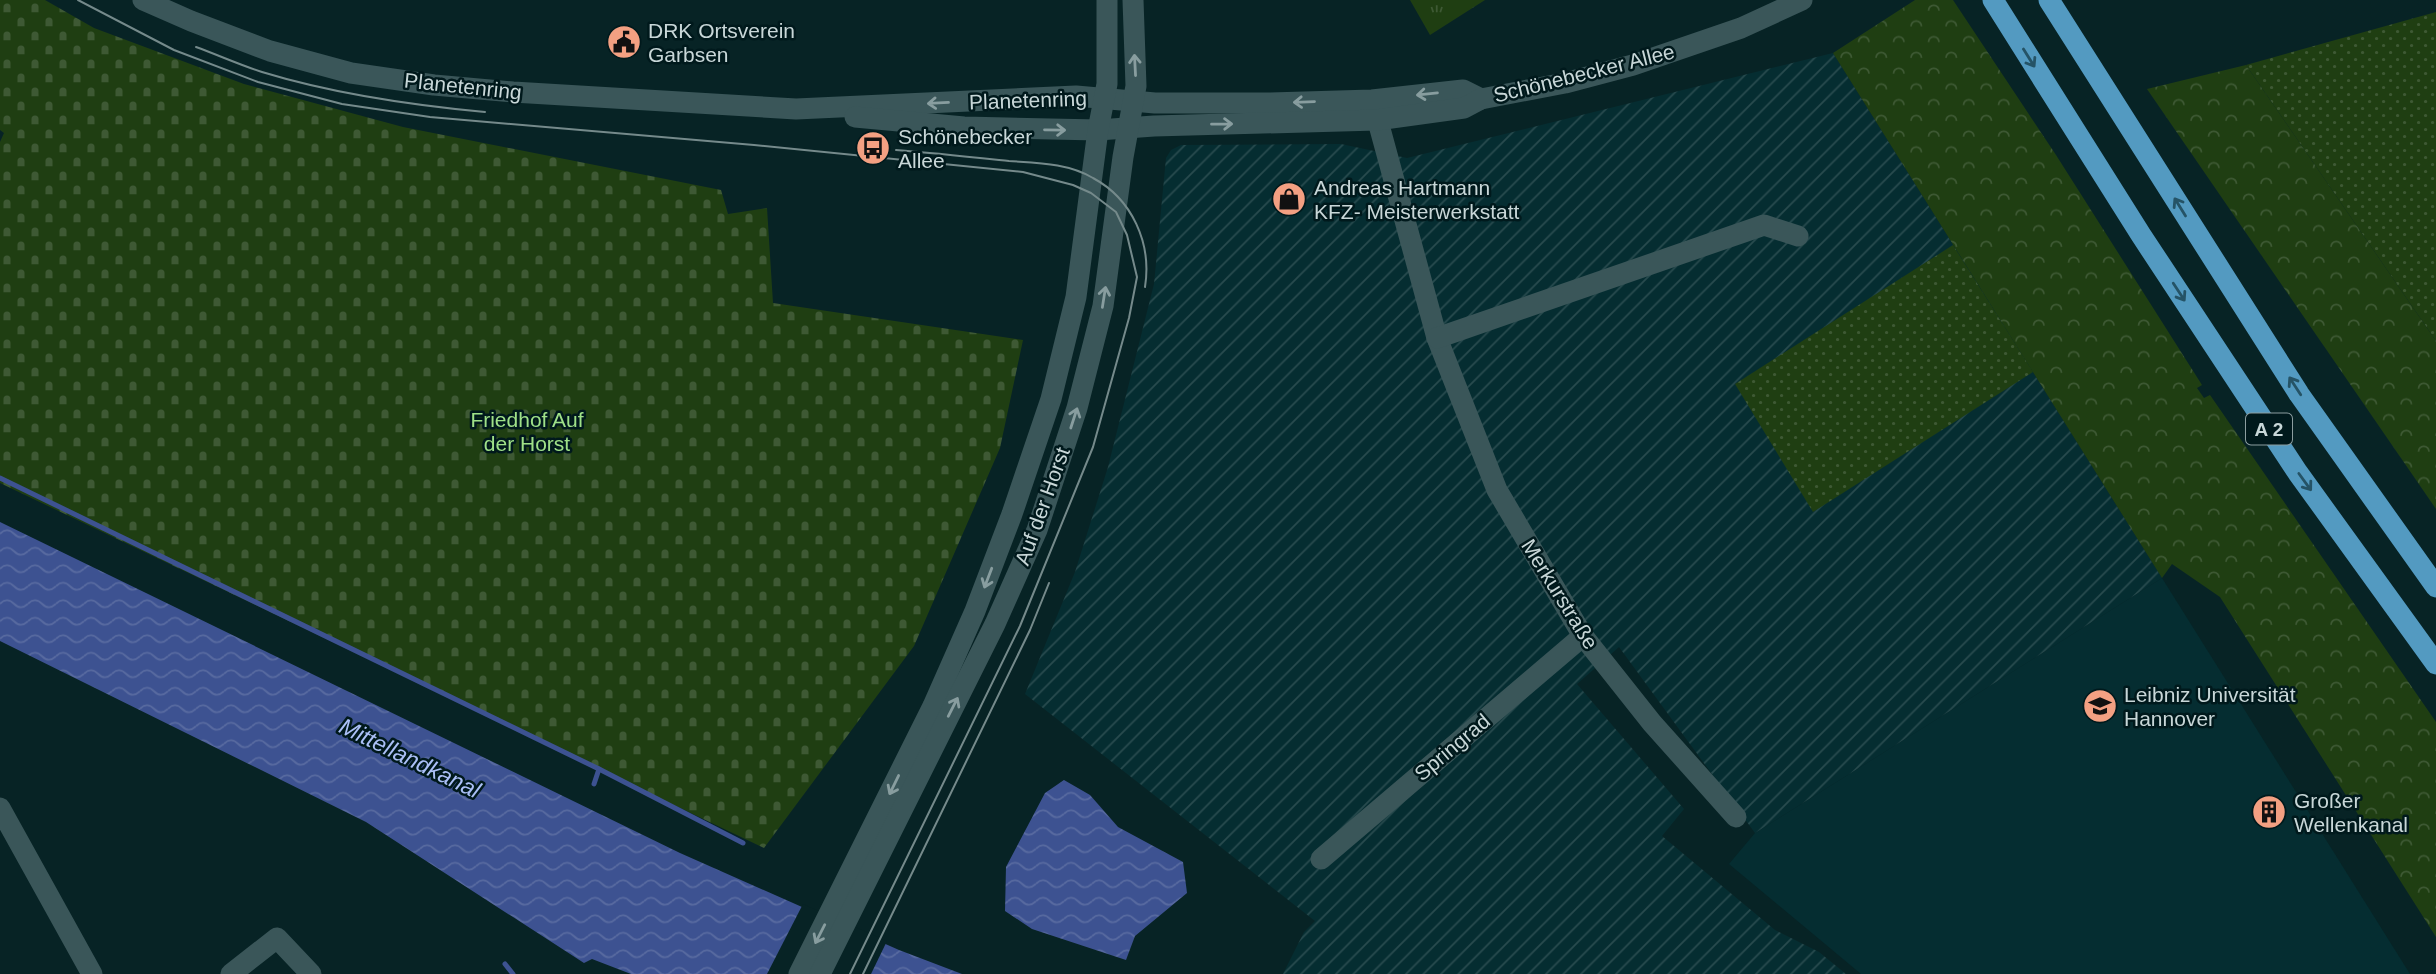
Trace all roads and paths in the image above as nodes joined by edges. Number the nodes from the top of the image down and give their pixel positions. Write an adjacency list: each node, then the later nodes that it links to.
1 (143, 0): 9 (street, Planetenring)
2 (1107, 0): 7 (street, Auf der Horst)
3 (1133, 0): 8 (street, Auf der Horst, one-way to 3)
4 (1802, 0): 10 (street, Schönebecker Allee)
5 (1993, 0): 16 (highway, A 2, one-way to 16)
6 (2049, 0): 15 (highway, A 2, one-way to 6)
7 (1104, 98): 8 (street, Planetenring); 9 (street, Planetenring, one-way to 9); 12 (street, Auf der Horst)
8 (1133, 100): 10 (street, Schönebecker Allee, one-way to 8); 11 (street, Auf der Horst)
9 (796, 109): 12 (street, Planetenring, one-way to 12)
10 (1374, 110): 11 (street, Schönebecker Allee, one-way to 10); 14 (street, Merkurstraße)
11 (1127, 129): 12 (street, Planetenring); 23 (street, Auf der Horst, one-way to 11)
12 (1098, 130): 23 (street, Auf der Horst, one-way to 23)
13 (1798, 236): 14 (street)
14 (1437, 338): 17 (street, Merkurstraße)
15 (2436, 585)
16 (2402, 618): 18 (highway, A 2); 19 (highway)
17 (1583, 636): 20 (street, Merkurstraße); 22 (street, Springrad)
18 (2436, 664)
19 (2436, 679)
20 (1736, 817)
21 (3, 819): 24 (street)
22 (1321, 859)
23 (848, 896): 27 (street, Auf der Horst, one-way to 27); 28 (street, Auf der Horst)
24 (92, 974)
25 (231, 974): 26 (street)
26 (310, 974)
27 (799, 974)
28 (820, 974)

